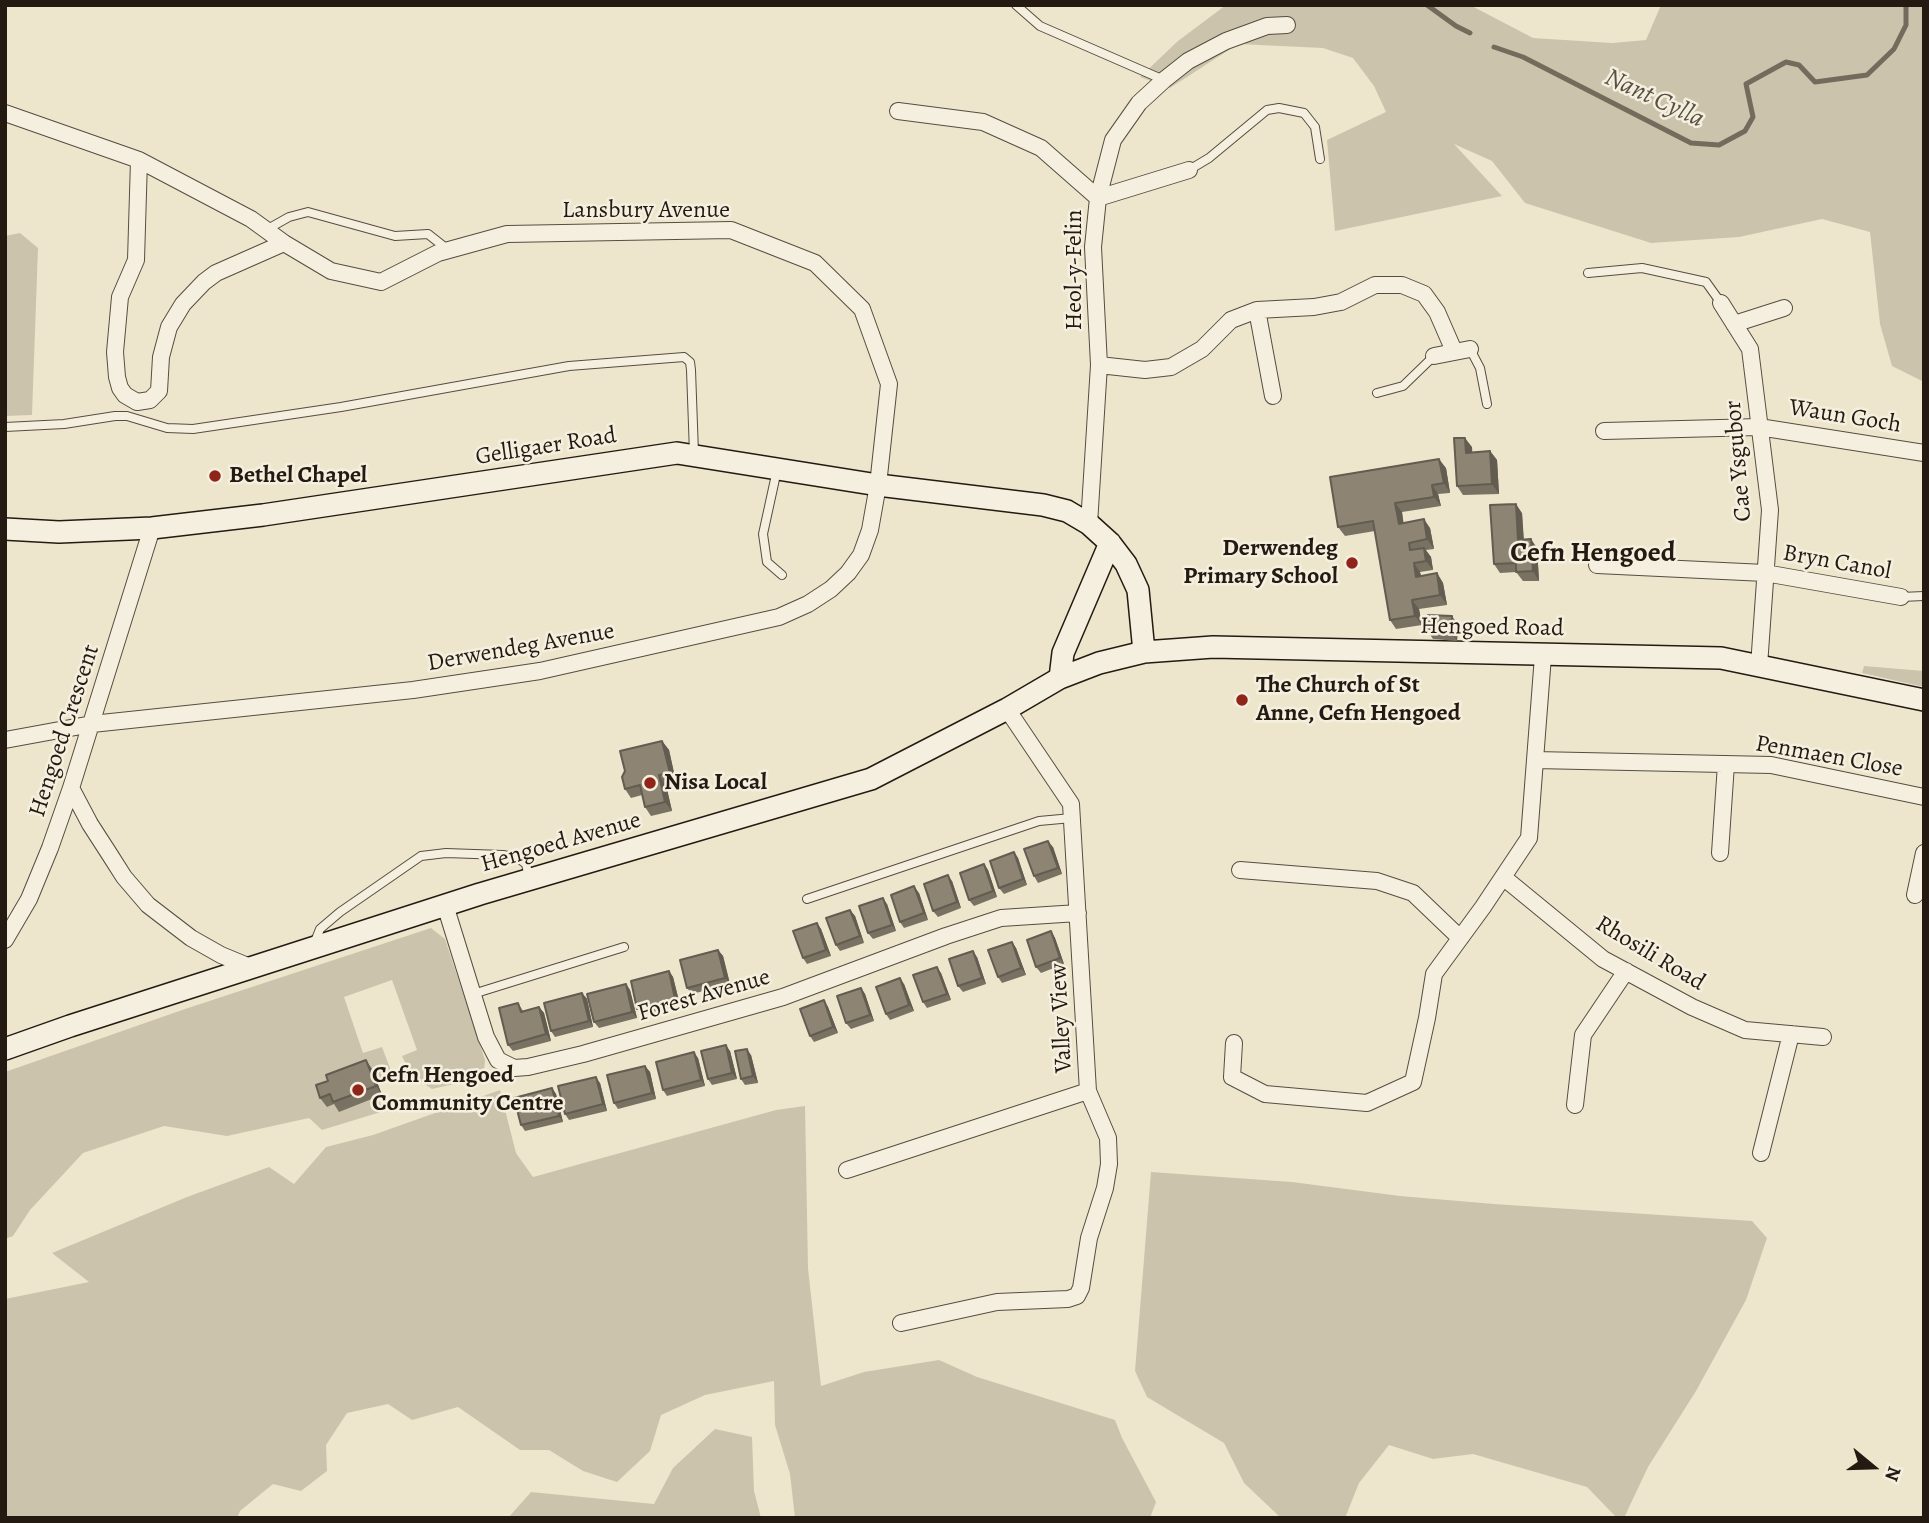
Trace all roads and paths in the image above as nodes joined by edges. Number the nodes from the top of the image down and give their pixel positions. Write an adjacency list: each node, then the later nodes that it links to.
1 (1016, 5): 3 (lane)
2 (1287, 25): 3 (street)
3 (1164, 80): 9 (street)
4 (898, 111): 9 (street, Heol-y-Felin)
5 (5, 113): 7 (street, Lansbury Avenue)
6 (1320, 159): 8 (lane)
7 (139, 160): 10 (street, Lansbury Avenue); 23 (street)
8 (1189, 170): 9 (street)
9 (1098, 198): 20 (street, Heol-y-Felin)
10 (266, 230): 11 (street, Lansbury Avenue); 12 (lane)
11 (285, 243): 12 (street, Lansbury Avenue); 23 (street)
12 (448, 250): 32 (street, Lansbury Avenue)
13 (1588, 273): 14 (lane)
14 (1721, 303): 17 (street, Cae Ysgubor)
15 (1784, 308): 17 (street)
16 (1257, 310): 18 (street); 20 (street); 22 (street)
17 (1734, 324): 27 (street, Cae Ysgubor)
18 (1462, 350): 19 (street); 24 (lane)
19 (1434, 356): 21 (lane)
20 (1099, 365): 33 (street, Heol-y-Felin)
21 (1377, 394)
22 (1273, 396)
23 (137, 402): 25 (lane)
24 (1487, 404)
25 (138, 419): 26 (lane); 30 (lane)
26 (5, 427)
27 (1759, 427): 28 (street, Waun Goch); 29 (street, Waun Goch); 38 (street, Cae Ysgubor)
28 (1604, 431)
29 (1924, 453)
30 (694, 456): 31 (street, Gelligaer Road); 34 (street, Gelligaer Road)
31 (777, 470): 32 (street, Gelligaer Road); 39 (lane)
32 (878, 485): 33 (street, Gelligaer Road); 48 (street, Derwendeg Avenue)
33 (1088, 524): 36 (street, Gelligaer Road)
34 (152, 528): 35 (street, Gelligaer Road); 48 (street, Hengoed Crescent)
35 (5, 529)
36 (1110, 542): 42 (street, Gelligaer Road); 45 (street)
37 (1597, 565): 38 (street, Bryn Canol)
38 (1765, 573): 41 (street, Bryn Canol); 44 (street, Cae Ysgubor)
39 (782, 575)
40 (1924, 596): 41 (lane)
41 (1901, 597)
42 (1144, 652): 43 (street, Hengoed Road); 45 (street, Hengoed Road)
43 (1543, 656): 44 (street, Hengoed Road); 50 (street)
44 (1759, 666): 46 (street, Hengoed Road)
45 (1060, 678): 47 (street, Hengoed Avenue)
46 (1924, 700)
47 (1007, 709): 54 (street, Valley View); 59 (street, Hengoed Avenue)
48 (92, 724): 49 (street, Derwendeg Avenue); 52 (street, Hengoed Crescent)
49 (5, 740)
50 (1535, 760): 51 (street, Penmaen Close); 58 (street)
51 (1726, 764): 53 (street, Penmaen Close); 55 (street, Penmaen Close)
52 (71, 789): 65 (street, Hengoed Crescent); 68 (street)
53 (1924, 797)
54 (1072, 818): 61 (lane); 63 (street, Valley View)
55 (1720, 853)
56 (1924, 853): 60 (street)
57 (1240, 870): 64 (street)
58 (1503, 877): 64 (street); 69 (street, Rhosili Road)
59 (530, 879): 62 (street, Hengoed Avenue); 66 (lane)
60 (1915, 895)
61 (807, 899)
62 (445, 905): 66 (street, Hengoed Avenue); 70 (street, Forest Avenue)
63 (1078, 913): 70 (street, Forest Avenue); 75 (street, Valley View)
64 (1460, 938): 73 (street)
65 (5, 940)
66 (313, 947): 68 (street, Hengoed Avenue)
67 (624, 947): 70 (lane)
68 (250, 967): 74 (street, Hengoed Avenue)
69 (1626, 971): 71 (street, Rhosili Road); 76 (street)
70 (473, 994)
71 (1791, 1034): 72 (street, Rhosili Road); 77 (street)
72 (1823, 1037)
73 (1234, 1043)
74 (5, 1049)
75 (1088, 1091): 78 (street, Valley View); 79 (street)
76 (1575, 1105)
77 (1761, 1153)
78 (847, 1170)
79 (901, 1323)

